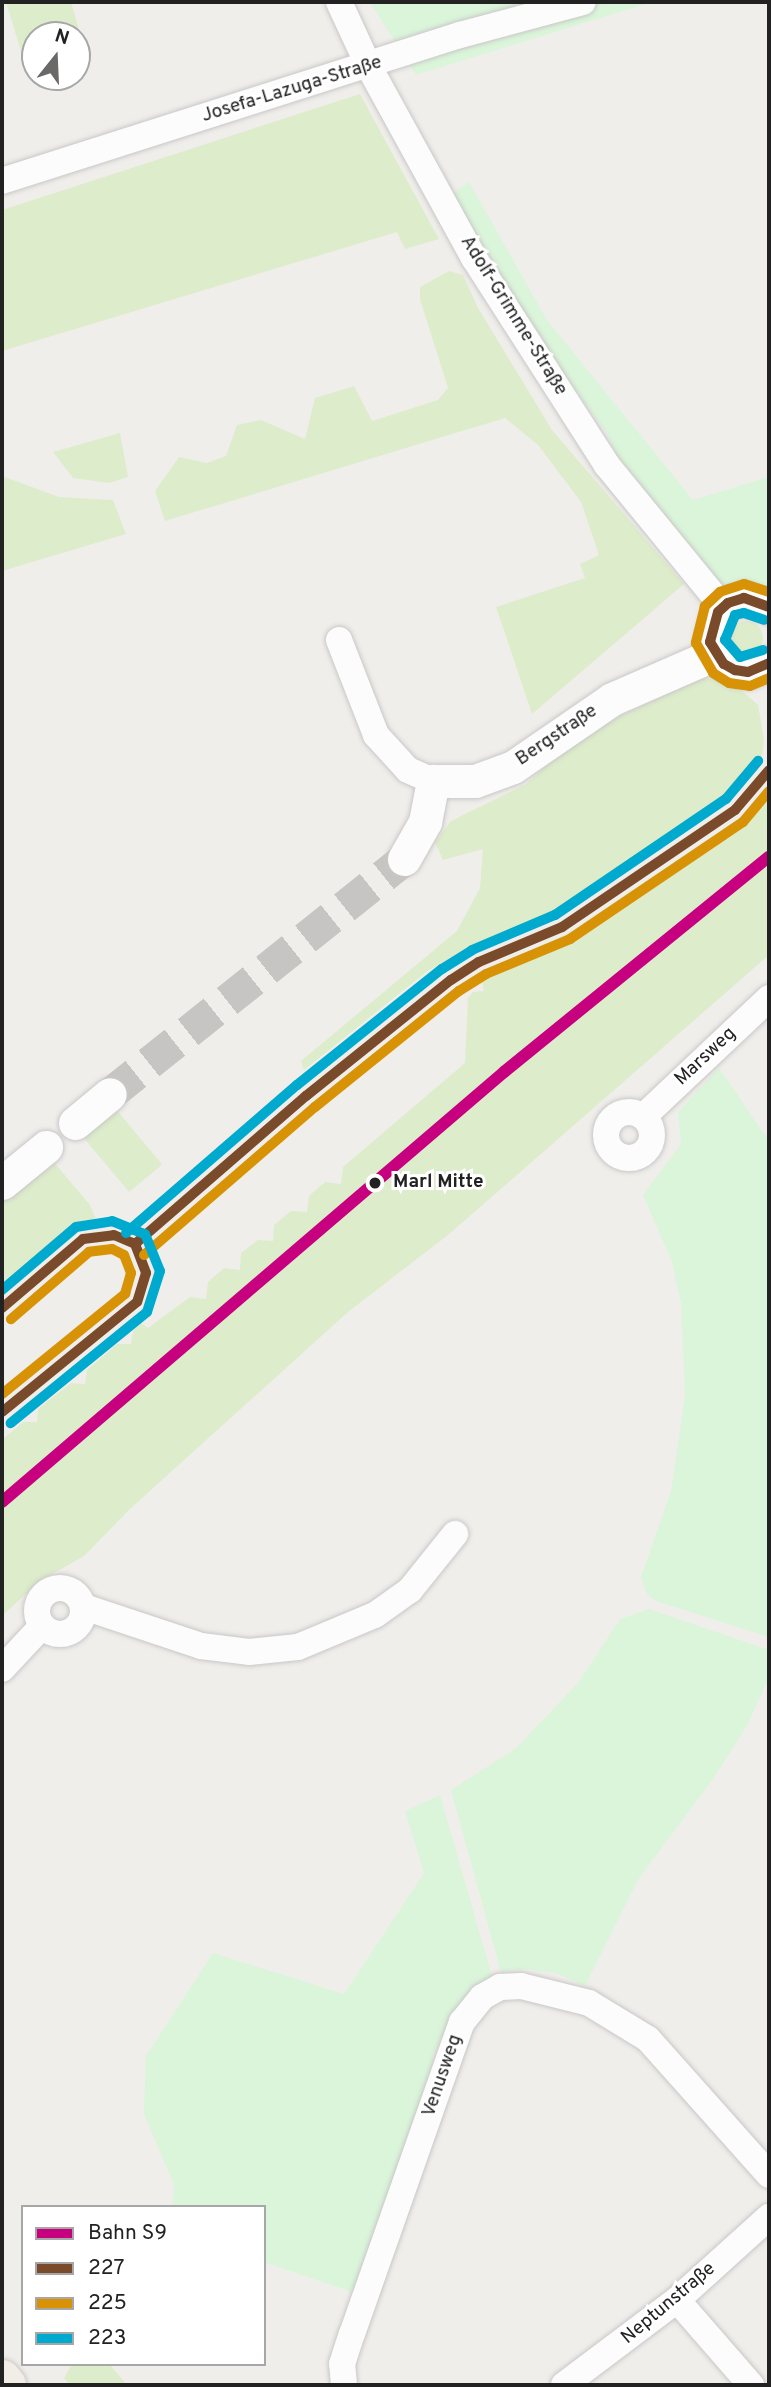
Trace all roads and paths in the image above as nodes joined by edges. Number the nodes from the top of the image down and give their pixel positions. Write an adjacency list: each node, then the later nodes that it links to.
1 (339, 2): 3 (street, Adolf-Grimme-Straße)
2 (583, 2): 3 (street, Josefa-Lazuga-Straße)
3 (369, 67): 4 (street, Josefa-Lazuga-Straße); 5 (street, Adolf-Grimme-Straße)
4 (2, 181)
5 (723, 607): 6 (street); 8 (street)
6 (769, 607)
7 (339, 640): 10 (street)
8 (715, 654): 9 (street); 10 (street, Bergstraße)
9 (769, 663)
10 (433, 781): 11 (street)
11 (404, 859)
12 (769, 998): 14 (street, Marsweg)
13 (110, 1094): 15 (street)
14 (644, 1116)
15 (75, 1124)
16 (46, 1147): 17 (street)
17 (2, 1183)
18 (455, 1534): 19 (street)
19 (2, 1669)
20 (769, 2175): 25 (street, Venusweg)
21 (769, 2217): 22 (street, Neptunstraße)
22 (677, 2300): 26 (street, Neptunstraße); 27 (street)
23 (2, 2379): 24 (main road)
24 (7, 2385)
25 (344, 2385)
26 (564, 2385)
27 (751, 2385)

